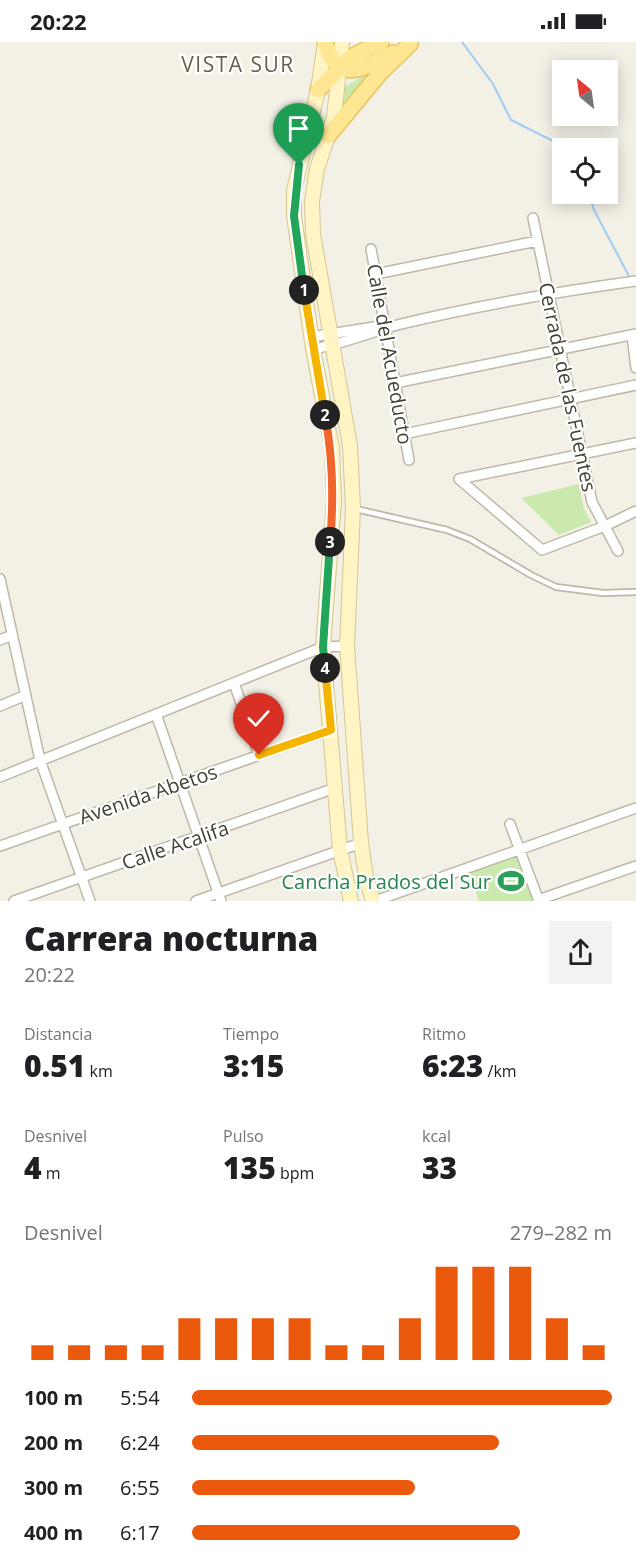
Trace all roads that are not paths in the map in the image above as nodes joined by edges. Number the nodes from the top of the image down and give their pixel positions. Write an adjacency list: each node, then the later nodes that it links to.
1 (325, 42): 5 (main road); 6 (street)
2 (342, 42): 5 (street)
3 (381, 42): 5 (main road)
4 (412, 43): 5 (main road); 7 (main road)
5 (340, 68): 6 (main road); 7 (street)
6 (318, 90): 17 (street)
7 (328, 136): 16 (street)
8 (532, 218): 9 (street, Cerrada de las Fuentes)
9 (537, 241): 11 (street); 13 (street, Cerrada de las Fuentes)
10 (371, 249): 11 (street, Calle del Acueducto)
11 (376, 274): 14 (street, Calle del Acueducto)
12 (636, 281): 13 (street)
13 (550, 295): 14 (street); 18 (street, Cerrada de las Fuentes)
14 (388, 327): 16 (street); 20 (street, Calle del Acueducto)
15 (634, 334): 18 (street); 19 (street)
16 (332, 340): 17 (street); 27 (street)
17 (312, 343): 33 (street)
18 (561, 350): 20 (street); 22 (street, Cerrada de las Fuentes)
19 (636, 368)
20 (395, 383): 23 (street, Calle del Acueducto)
21 (636, 386): 22 (street)
22 (570, 398): 23 (street); 25 (street, Cerrada de las Fuentes)
23 (404, 434): 26 (street, Calle del Acueducto)
24 (636, 443): 25 (street)
25 (581, 455): 29 (street, Cerrada de las Fuentes); 29 (street)
26 (409, 460)
27 (353, 508): 32 (lane); 34 (street)
28 (636, 511): 29 (street)
29 (605, 526): 30 (street, Cerrada de las Fuentes)
30 (618, 551)
31 (0, 579): 35 (street)
32 (636, 592)
33 (325, 606): 34 (street); 38 (street)
34 (349, 609): 37 (street)
35 (12, 635): 36 (street); 40 (street)
36 (0, 640)
37 (347, 646): 38 (street); 53 (street)
38 (323, 647): 39 (street); 43 (street)
39 (234, 683): 42 (street); 44 (street)
40 (26, 696): 41 (street); 45 (street)
41 (0, 706)
42 (156, 714): 45 (street); 47 (street)
43 (331, 730): 44 (street, Avenida Abetos); 48 (street)
44 (259, 755): 47 (street, Avenida Abetos)
45 (40, 760): 46 (street); 50 (street)
46 (0, 777)
47 (180, 783): 50 (street, Avenida Abetos); 52 (street)
48 (336, 788): 52 (street, Calle Acalifa); 55 (street)
49 (636, 808): 56 (street)
50 (63, 824): 54 (street, Avenida Abetos); 58 (street)
51 (510, 824): 56 (street)
52 (199, 836): 58 (street, Calle Acalifa); 59 (street)
53 (361, 843): 55 (street); 64 (street)
54 (0, 846)
55 (340, 850): 59 (street); 63 (street)
56 (520, 850): 64 (street); 65 (street)
57 (636, 866): 65 (street)
58 (82, 877): 60 (street, Calle Acalifa); 61 (street)
59 (220, 897): 62 (street)
60 (14, 901)
61 (90, 901)
62 (196, 901)
63 (351, 901)
64 (374, 901)
65 (538, 901)

